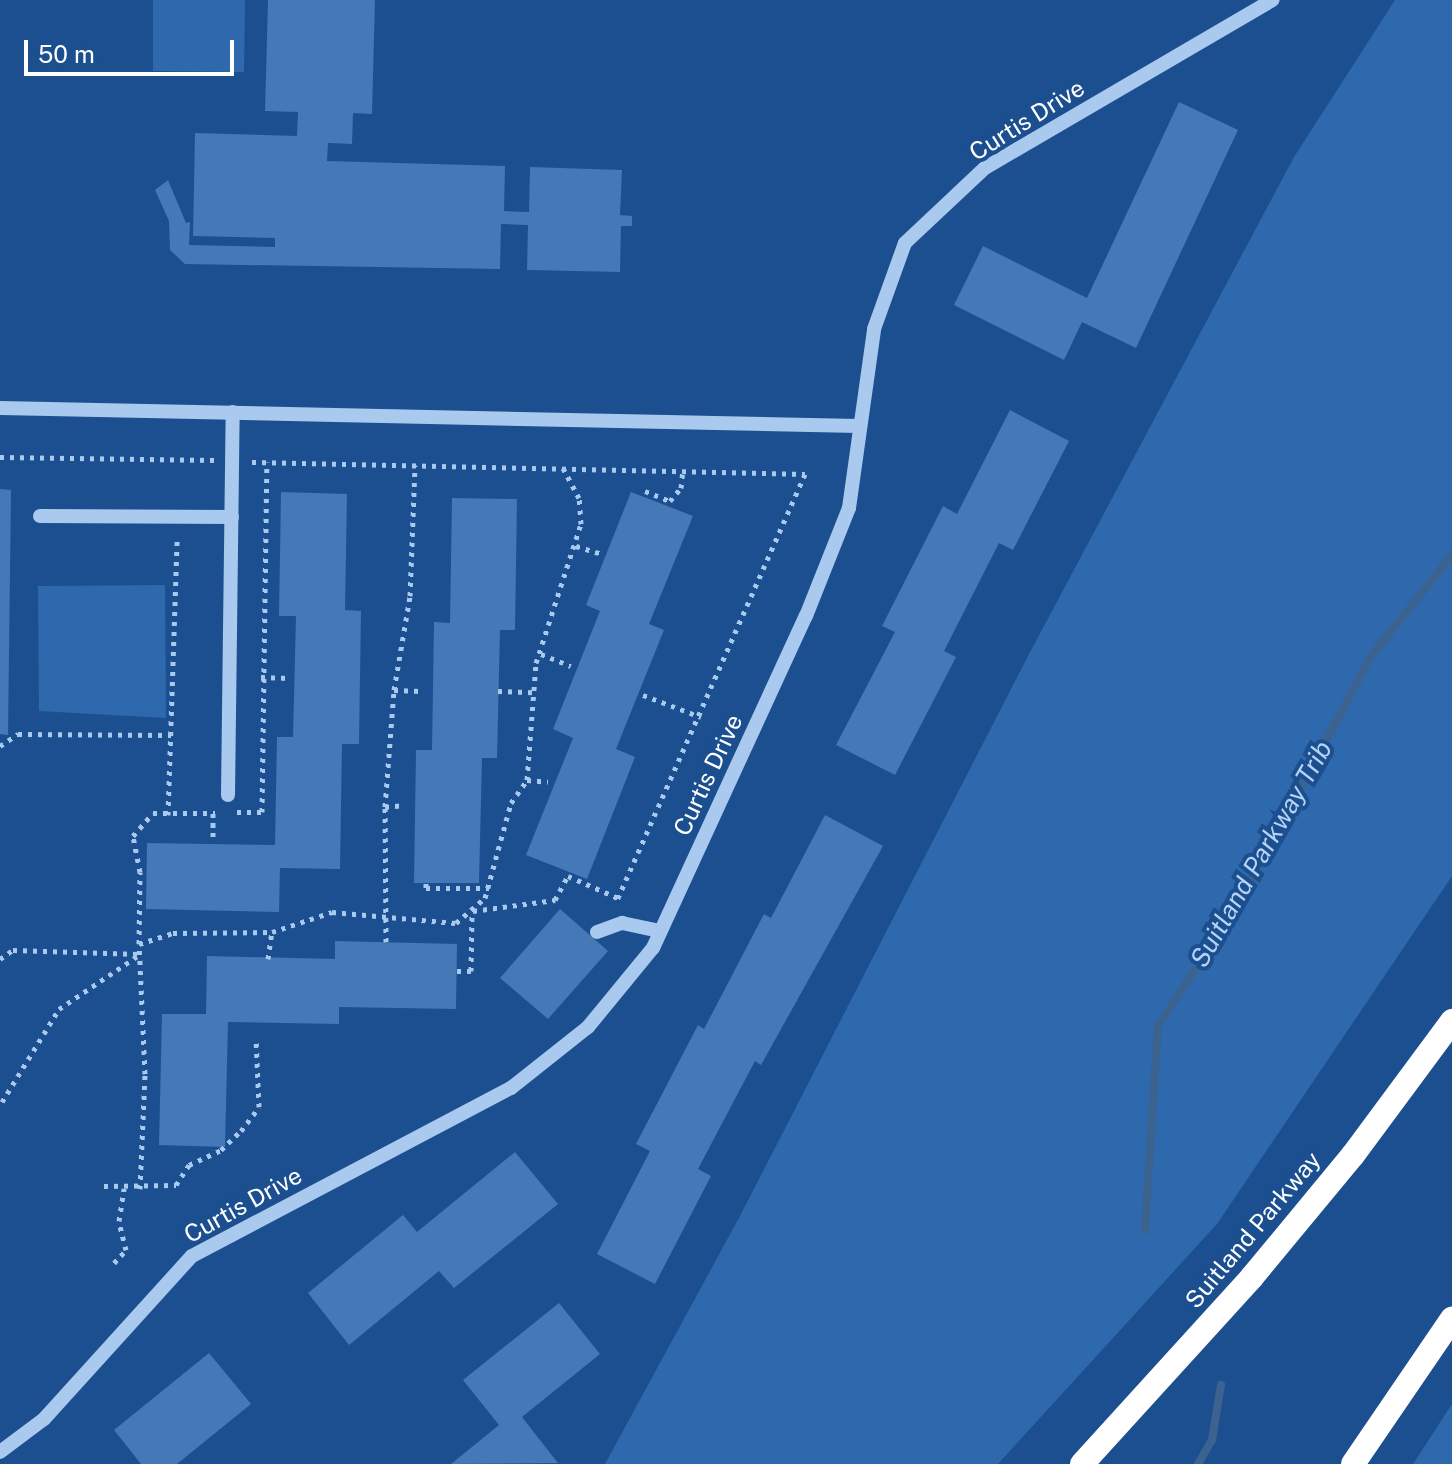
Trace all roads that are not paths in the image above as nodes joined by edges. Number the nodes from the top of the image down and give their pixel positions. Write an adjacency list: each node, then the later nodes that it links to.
1 (1272, 0): 4 (street, Curtis Drive)
2 (0, 408): 3 (street)
3 (233, 412): 4 (street); 6 (street)
4 (859, 426): 9 (street, Curtis Drive)
5 (40, 516): 6 (street)
6 (232, 517): 7 (street)
7 (228, 795)
8 (604, 930): 9 (street)
9 (660, 931): 12 (street, Curtis Drive)
10 (1452, 1021): 13 (highway, Suitland Parkway)
11 (1452, 1319): 14 (highway)
12 (0, 1452)
13 (1082, 1464)
14 (1353, 1464)

